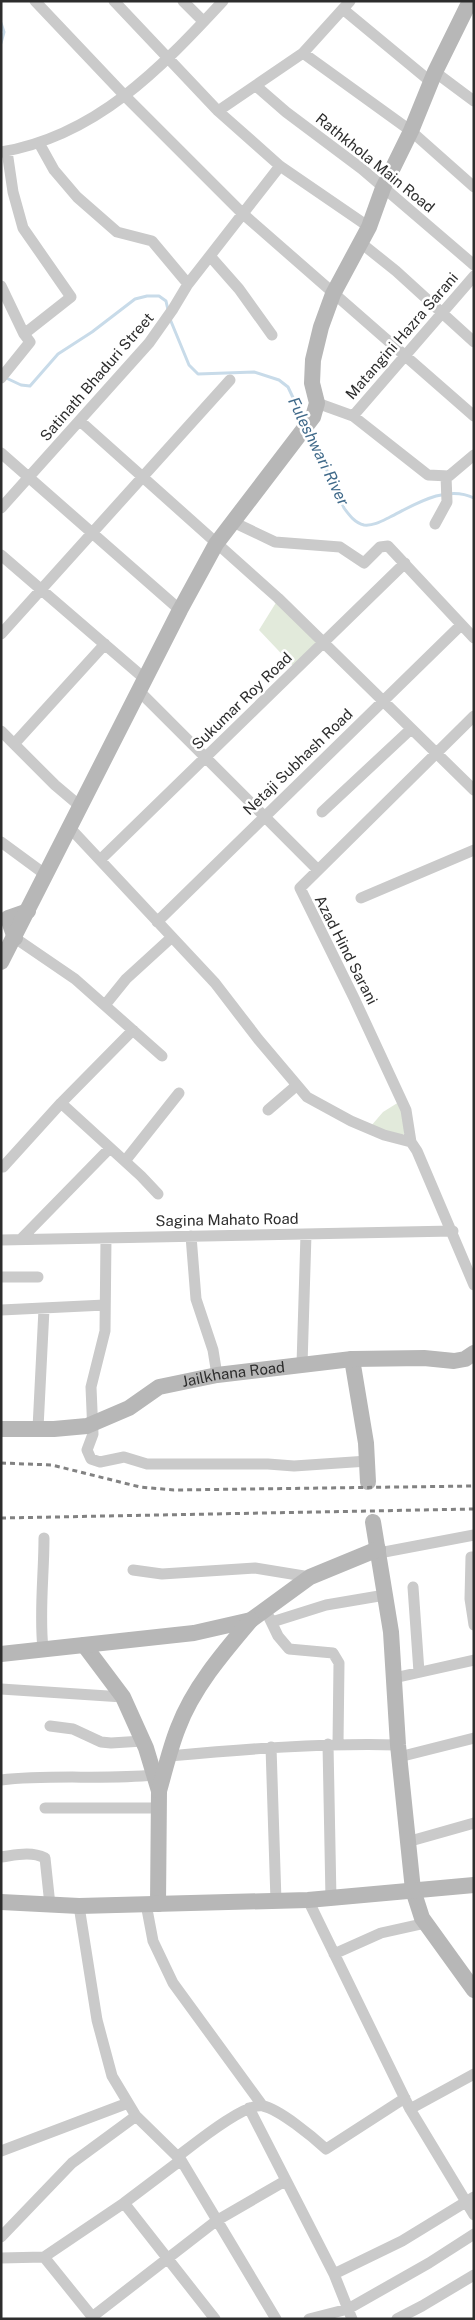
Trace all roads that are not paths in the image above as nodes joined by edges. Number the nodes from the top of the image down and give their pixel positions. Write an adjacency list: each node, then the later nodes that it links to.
1 (36, 1): 12 (street)
2 (114, 1): 9 (street)
3 (184, 1): 7 (street)
4 (470, 1): 10 (street)
5 (220, 2): 7 (street)
6 (347, 6): 8 (street); 10 (street)
7 (203, 21): 9 (street)
8 (303, 53): 11 (street); 15 (street)
9 (168, 57): 12 (street); 14 (street)
10 (433, 76): 13 (street); 15 (street)
11 (256, 86): 14 (street); 20 (street, Rathkhola Main Road)
12 (126, 97): 16 (street); 21 (street)
13 (474, 101)
14 (218, 111): 18 (street)
15 (411, 131): 19 (street); 20 (street)
16 (39, 143): 17 (street); 27 (street)
17 (4, 151): 31 (street)
18 (280, 166): 21 (street, Satinath Bhaduri Street); 22 (street)
19 (474, 187)
20 (383, 188): 22 (street); 25 (street, Rathkhola Main Road)
21 (242, 213): 24 (street, Satinath Bhaduri Street); 29 (street)
22 (369, 227): 23 (street)
23 (361, 243): 29 (street); 30 (street)
24 (210, 256): 27 (street, Satinath Bhaduri Street); 32 (street)
25 (474, 265)
26 (474, 276): 30 (street, Matangini Hazra Sarani)
27 (188, 284): 40 (street, Satinath Bhaduri Street)
28 (1, 286): 31 (street)
29 (333, 294): 34 (street); 37 (street)
30 (441, 313): 33 (street); 34 (street, Matangini Hazra Sarani)
31 (24, 334): 35 (street)
32 (272, 335)
33 (474, 342)
34 (404, 355): 38 (street, Matangini Hazra Sarani); 39 (street)
35 (1, 378)
36 (230, 380): 44 (street)
37 (315, 410): 38 (street); 47 (street)
38 (353, 416): 45 (street)
39 (474, 416)
40 (80, 421): 43 (street, Satinath Bhaduri Street); 44 (street)
41 (1, 453): 43 (street)
42 (474, 454): 45 (street)
43 (29, 477): 46 (street, Satinath Bhaduri Street); 49 (street)
44 (143, 478): 49 (street); 50 (street)
45 (446, 481): 48 (street)
46 (1, 508)
47 (233, 522): 50 (street); 52 (street)
48 (435, 524)
49 (93, 534): 53 (street); 54 (street)
50 (216, 544): 54 (street); 58 (street)
51 (1, 555): 53 (street)
52 (405, 563): 55 (street); 58 (street, Sukumar Roy Road)
53 (42, 590): 56 (street); 59 (street)
54 (180, 610): 60 (street)
55 (461, 624): 57 (street); 61 (street, Netaji Subhash Road)
56 (1, 634)
57 (474, 638)
58 (325, 642): 61 (street); 67 (street, Sukumar Roy Road)
59 (104, 644): 60 (street); 65 (street)
60 (142, 685): 67 (street); 69 (street)
61 (383, 700): 63 (street); 71 (street, Netaji Subhash Road)
62 (474, 716): 66 (street, Azad Hind Sarani)
63 (411, 729): 66 (street); 70 (street)
64 (1, 731): 65 (street)
65 (14, 744): 69 (street)
66 (437, 753): 68 (street); 76 (street, Azad Hind Sarani)
67 (205, 757): 71 (street); 75 (street, Sukumar Roy Road)
68 (474, 790)
69 (81, 807): 72 (street)
70 (322, 812)
71 (265, 816): 76 (street); 81 (street, Netaji Subhash Road)
72 (70, 828): 75 (street); 77 (street)
73 (1, 842): 77 (street)
74 (474, 850): 78 (street)
75 (100, 860): 81 (street)
76 (318, 870): 92 (street, Azad Hind Sarani)
77 (46, 875): 79 (street)
78 (361, 898)
79 (28, 911): 80 (street); 83 (street)
80 (4, 915): 83 (street)
81 (157, 922): 82 (street)
82 (172, 937): 85 (street); 88 (street)
83 (15, 938): 84 (street); 85 (street)
84 (1, 962)
85 (104, 1005): 86 (street)
86 (133, 1030): 87 (street); 90 (street)
87 (162, 1056)
88 (296, 1086): 91 (street); 92 (street)
89 (180, 1093): 94 (street)
90 (60, 1103): 93 (street); 95 (street)
91 (268, 1110)
92 (411, 1142): 97 (street)
93 (110, 1148): 94 (street); 101 (street)
94 (125, 1161): 96 (street)
95 (1, 1166)
96 (158, 1194)
97 (452, 1231): 98 (street, Sagina Mahato Road); 105 (street)
98 (306, 1234): 99 (street, Sagina Mahato Road); 111 (street)
99 (192, 1236): 100 (street, Sagina Mahato Road); 112 (street)
100 (106, 1238): 101 (street, Sagina Mahato Road); 106 (street)
101 (21, 1239): 102 (street, Sagina Mahato Road)
102 (1, 1240)
103 (1, 1277): 104 (street)
104 (38, 1277)
105 (474, 1285)
106 (105, 1306): 107 (street); 113 (street)
107 (44, 1309): 108 (street); 114 (street)
108 (1, 1310)
109 (474, 1354): 110 (street, Jailkhana Road)
110 (352, 1359): 111 (street, Jailkhana Road); 116 (street)
111 (302, 1365): 112 (street, Jailkhana Road)
112 (217, 1375): 113 (street, Jailkhana Road)
113 (92, 1424): 114 (street, Jailkhana Road); 116 (street)
114 (38, 1428): 115 (street, Jailkhana Road)
115 (1, 1429)
116 (368, 1461): 117 (street)
117 (368, 1482)
118 (372, 1522): 121 (street)
119 (474, 1535): 121 (street)
120 (44, 1538): 132 (street)
121 (379, 1551): 125 (street); 127 (street)
122 (474, 1556): 124 (street)
123 (132, 1570): 125 (street)
124 (472, 1574): 130 (street)
125 (310, 1577): 128 (street)
126 (413, 1587): 135 (street)
127 (385, 1595): 128 (street); 136 (street)
128 (268, 1615): 129 (street); 142 (street)
129 (251, 1620): 131 (street); 145 (street)
130 (474, 1625)
131 (84, 1645): 132 (street); 138 (street)
132 (43, 1649): 133 (street)
133 (1, 1654)
134 (474, 1660): 135 (street)
135 (418, 1672): 136 (street)
136 (394, 1678): 144 (street)
137 (1, 1689): 138 (street)
138 (124, 1697): 141 (street)
139 (50, 1726): 141 (street)
140 (474, 1738): 144 (street)
141 (143, 1741): 146 (street)
142 (333, 1744): 143 (street); 144 (street); 156 (street)
143 (271, 1746): 145 (street); 157 (street)
144 (399, 1751): 152 (street)
145 (169, 1756): 148 (street)
146 (154, 1775): 147 (street); 148 (street)
147 (1, 1780)
148 (159, 1791): 150 (street)
149 (45, 1808): 150 (street)
150 (159, 1808): 160 (street)
151 (474, 1823): 152 (street)
152 (407, 1842): 155 (street)
153 (1, 1857): 161 (street)
154 (474, 1885): 155 (street)
155 (413, 1890): 156 (street); 163 (street)
156 (331, 1899): 158 (street)
157 (276, 1900): 158 (street); 160 (street)
158 (308, 1900): 164 (street)
159 (1, 1902): 161 (street)
160 (152, 1904): 162 (street); 169 (street)
161 (50, 1905): 162 (street)
162 (79, 1906): 167 (street)
163 (426, 1923): 164 (street); 165 (street)
164 (334, 1954): 168 (street)
165 (474, 1990)
166 (474, 2074): 168 (street)
167 (128, 2103): 171 (street); 172 (street)
168 (407, 2103): 169 (street); 175 (street)
169 (262, 2105): 170 (street)
170 (249, 2108): 173 (street); 174 (street)
171 (136, 2116): 173 (street); 180 (street)
172 (1, 2151)
173 (179, 2159): 176 (street); 178 (street)
174 (285, 2180): 178 (street); 184 (street)
175 (469, 2200): 177 (street); 184 (street)
176 (124, 2203): 181 (street); 182 (street)
177 (474, 2214)
178 (216, 2221): 182 (street); 189 (street)
179 (474, 2234): 186 (street)
180 (1, 2237)
181 (44, 2257): 183 (street); 187 (street)
182 (168, 2257): 187 (street); 188 (street)
183 (1, 2258)
184 (334, 2274): 186 (street)
185 (474, 2275): 191 (street)
186 (350, 2314): 190 (street)
187 (93, 2318)
188 (215, 2319)
189 (276, 2319)
190 (309, 2319)
191 (397, 2319)

